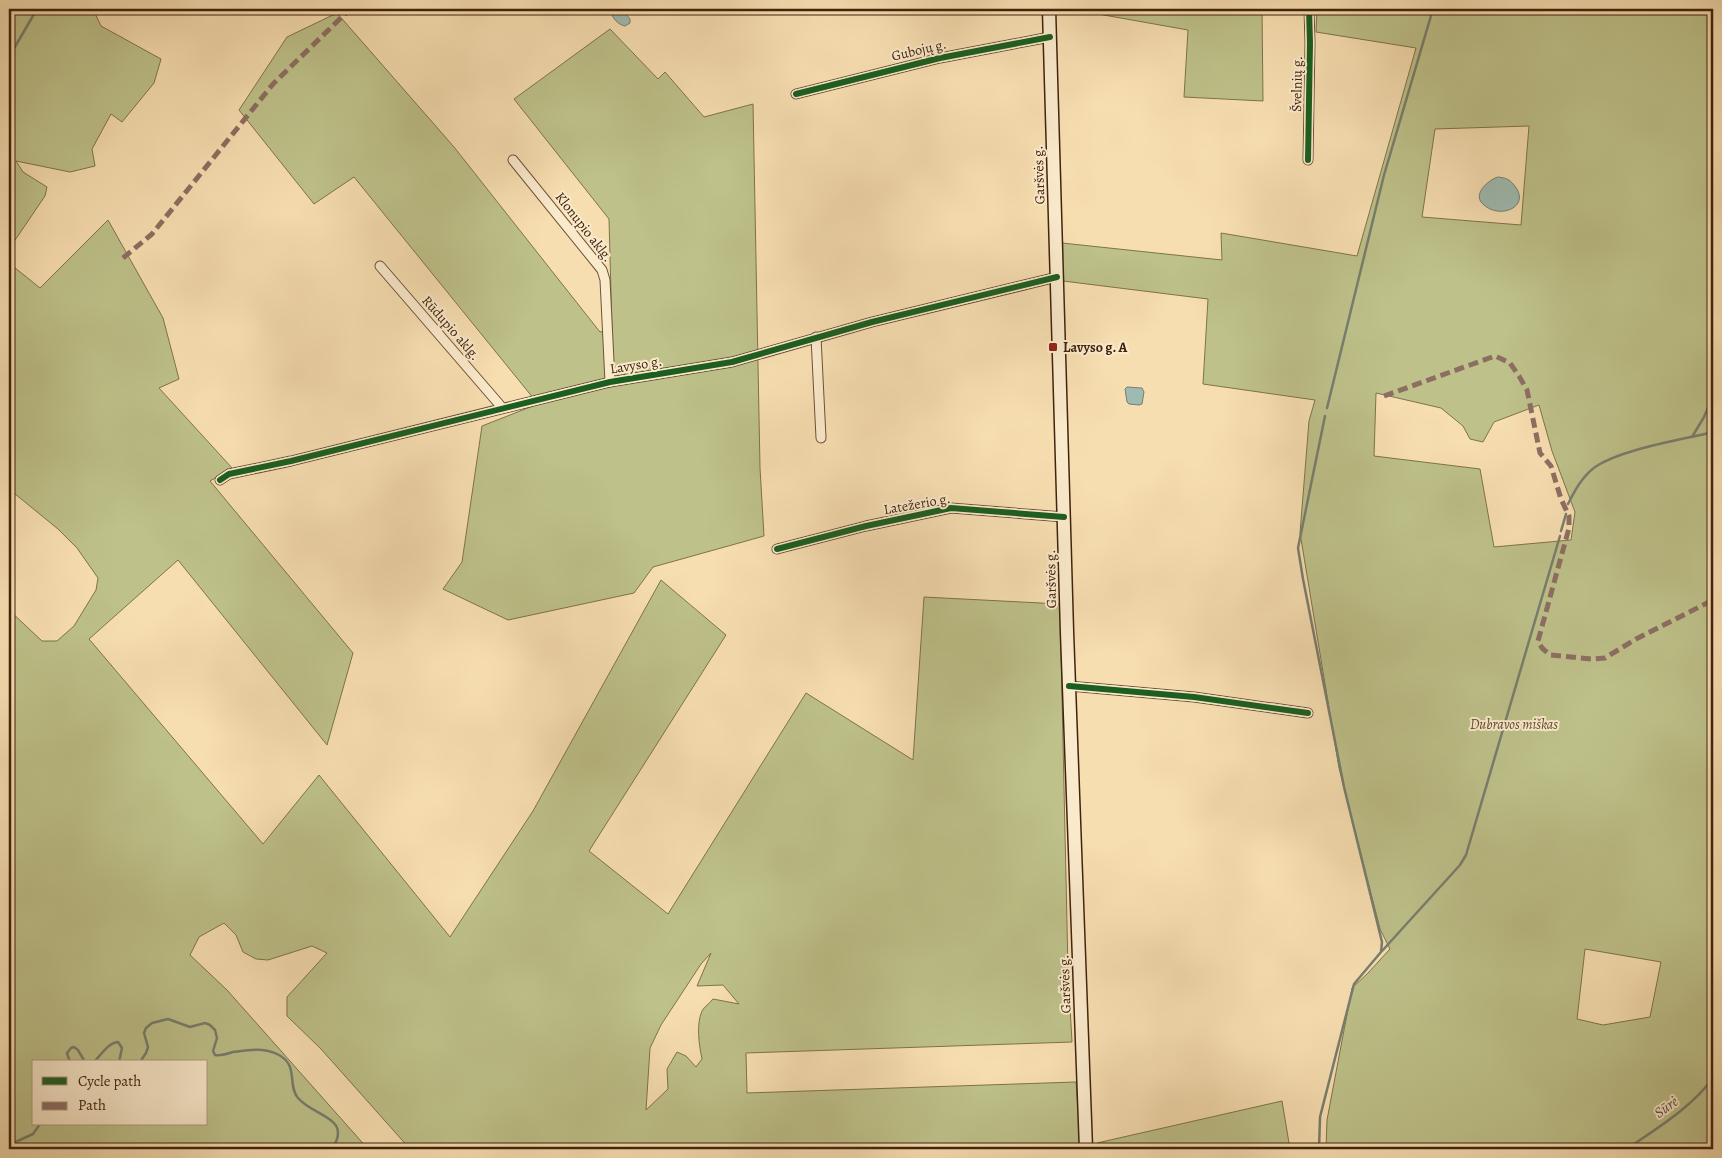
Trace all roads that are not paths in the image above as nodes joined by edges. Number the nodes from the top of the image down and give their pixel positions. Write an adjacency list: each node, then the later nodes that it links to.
1 (1049, 9): 3 (main road, Garšvės g.)
2 (1309, 9): 6 (street, Švelnių g.)
3 (1050, 37): 4 (street, Gubojų g.); 8 (main road, Garšvės g.)
4 (796, 94)
5 (513, 160): 10 (street, Klonupio aklg.)
6 (1308, 160)
7 (380, 266): 11 (street, Rūdupio aklg.)
8 (1057, 277): 9 (street, Lavyso g.); 14 (main road, Garšvės g.)
9 (816, 337): 10 (street, Lavyso g.); 12 (street)
10 (610, 382): 11 (street, Lavyso g.)
11 (502, 408): 13 (street, Lavyso g.)
12 (821, 438)
13 (220, 480)
14 (1064, 517): 15 (street, Latežerio g.); 16 (main road, Garšvės g.)
15 (777, 549)
16 (1069, 686): 17 (street); 18 (main road, Garšvės g.)
17 (1308, 713)
18 (1086, 1149)

